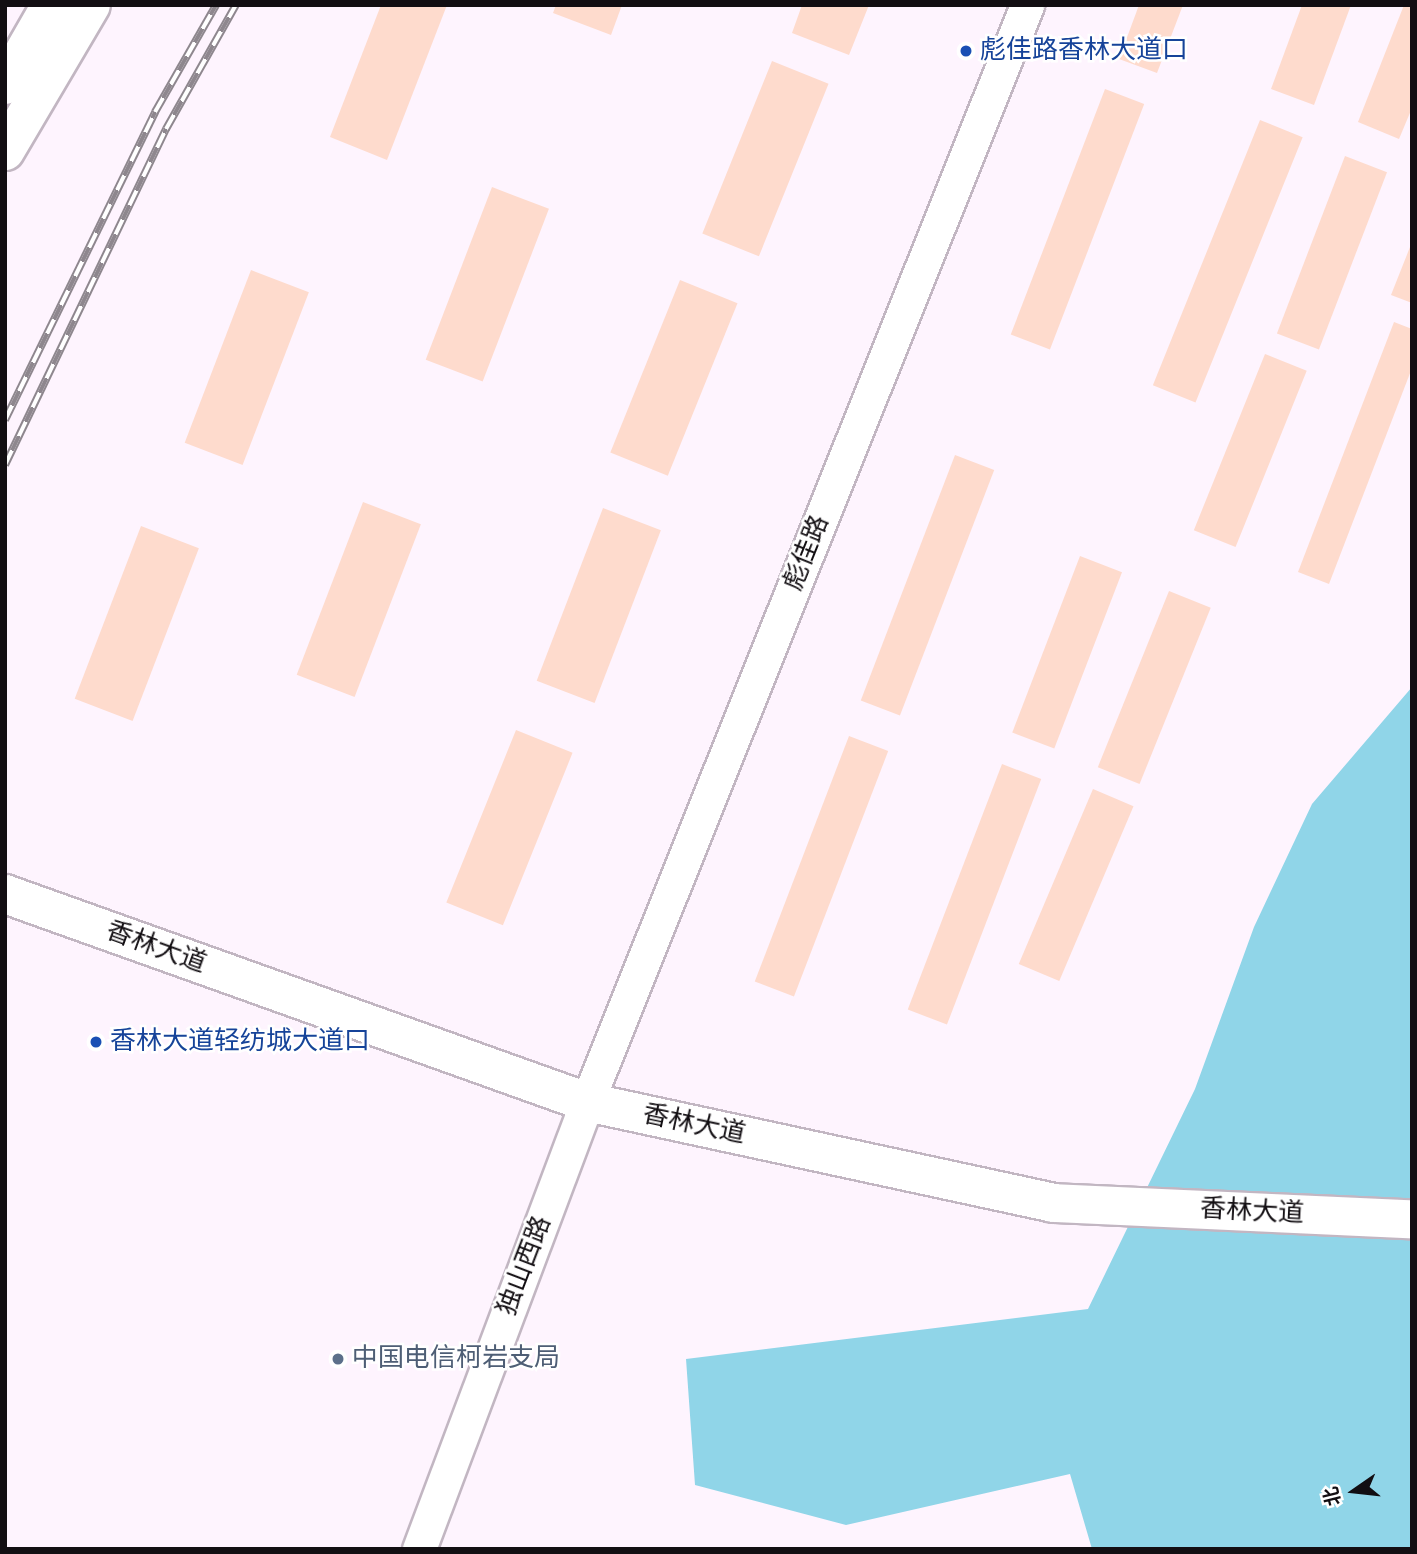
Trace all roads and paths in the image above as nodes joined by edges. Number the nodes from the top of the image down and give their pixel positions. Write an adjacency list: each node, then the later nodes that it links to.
1 (51, 5): 4 (main road)
2 (91, 5): 5 (main road)
3 (1027, 5): 7 (street, 彪佳路)
4 (5, 85)
5 (5, 151)
6 (5, 894): 7 (main road, 香林大道)
7 (587, 1101): 8 (main road, 香林大道); 9 (street, 独山西路)
8 (1412, 1219)
9 (419, 1549)

